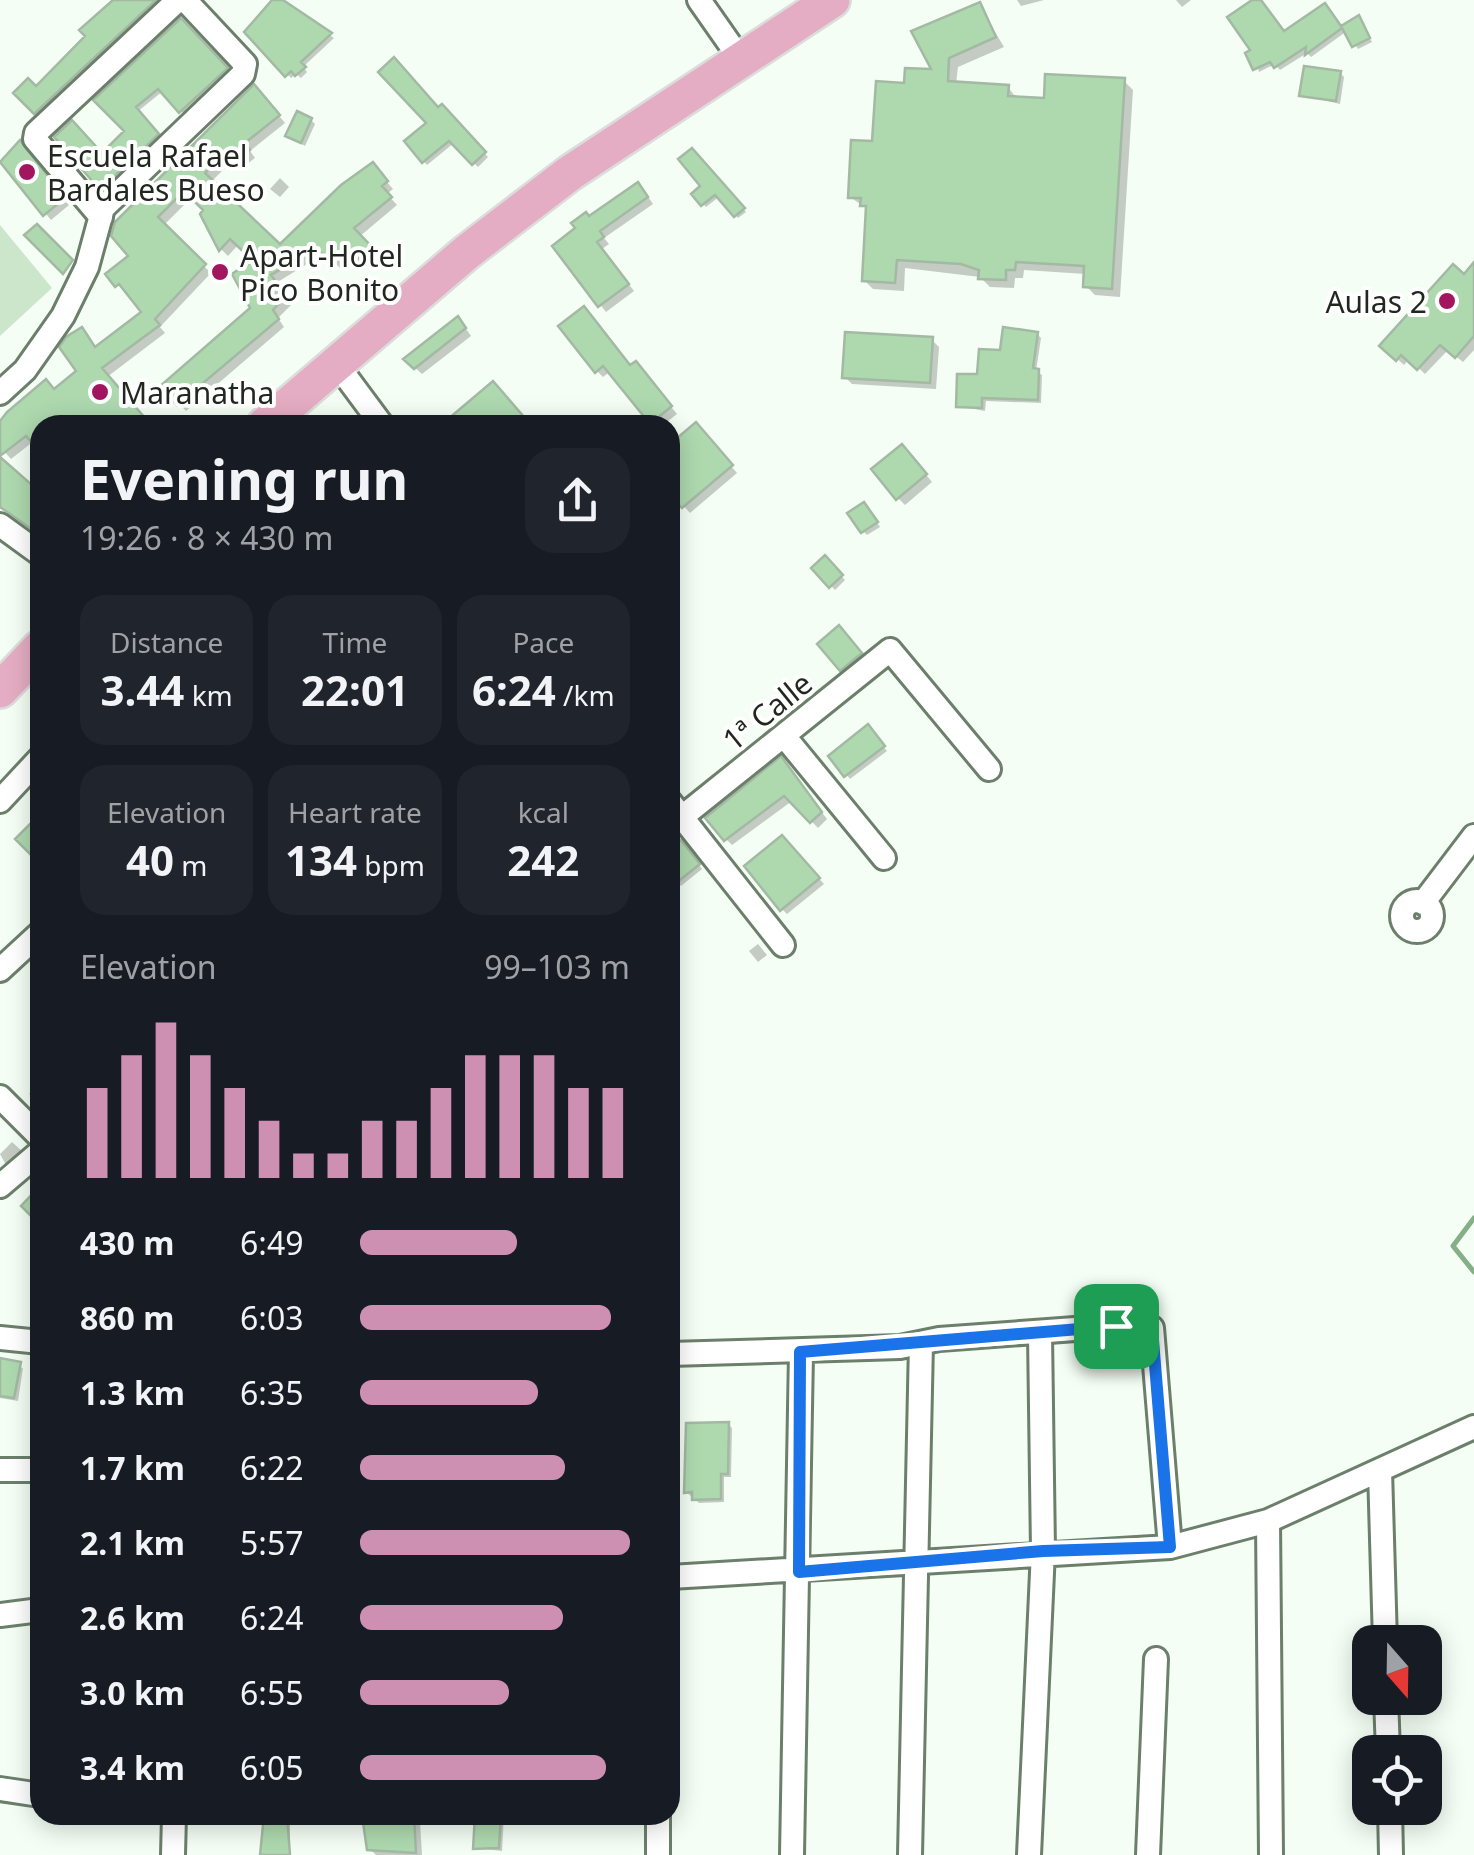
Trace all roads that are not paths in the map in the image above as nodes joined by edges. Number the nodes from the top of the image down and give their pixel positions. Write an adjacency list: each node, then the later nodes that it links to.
1 (177, 0): 6 (street)
2 (186, 0): 6 (street)
3 (699, 0): 5 (street)
4 (832, 0): 5 (main road)
5 (741, 60): 7 (main road)
6 (101, 217): 8 (street)
7 (336, 363): 9 (main road); 10 (street)
8 (0, 394)
9 (276, 415)
10 (375, 415)
11 (0, 525): 12 (street)
12 (30, 547)
13 (30, 658): 14 (main road)
14 (0, 690)
15 (784, 736): 16 (street, 1ª Calle); 19 (street, 1ª Calle); 22 (street)
16 (989, 768)
17 (30, 769): 18 (street)
18 (0, 802)
19 (680, 806)
20 (680, 814): 25 (street)
21 (1474, 836): 23 (street)
22 (884, 858)
23 (1423, 903)
24 (30, 942): 26 (street)
25 (782, 944)
26 (0, 970)
27 (0, 1097): 28 (street)
28 (30, 1127)
29 (30, 1160): 30 (street)
30 (0, 1186)
31 (1040, 1334): 34 (street); 42 (street); 43 (street)
32 (0, 1338): 33 (street)
33 (30, 1341)
34 (921, 1343): 35 (street); 44 (street)
35 (800, 1352): 36 (street); 45 (street)
36 (680, 1354)
37 (1474, 1427): 40 (street)
38 (0, 1470): 39 (street)
39 (30, 1470)
40 (1380, 1470): 41 (street); 49 (street)
41 (1268, 1521): 42 (street); 62 (street)
42 (1170, 1547): 43 (street)
43 (1043, 1551): 44 (street); 60 (street)
44 (919, 1562): 45 (street); 59 (street)
45 (799, 1572): 46 (street); 58 (street)
46 (680, 1577)
47 (30, 1611): 48 (street)
48 (0, 1615)
49 (1385, 1625)
50 (1156, 1658): 61 (street)
51 (0, 1789): 52 (street)
52 (30, 1794)
53 (174, 1825): 56 (street)
54 (658, 1825): 57 (street)
55 (1390, 1825): 63 (street)
56 (173, 1855)
57 (658, 1855)
58 (792, 1855)
59 (910, 1855)
60 (1029, 1855)
61 (1148, 1855)
62 (1271, 1855)
63 (1391, 1855)

